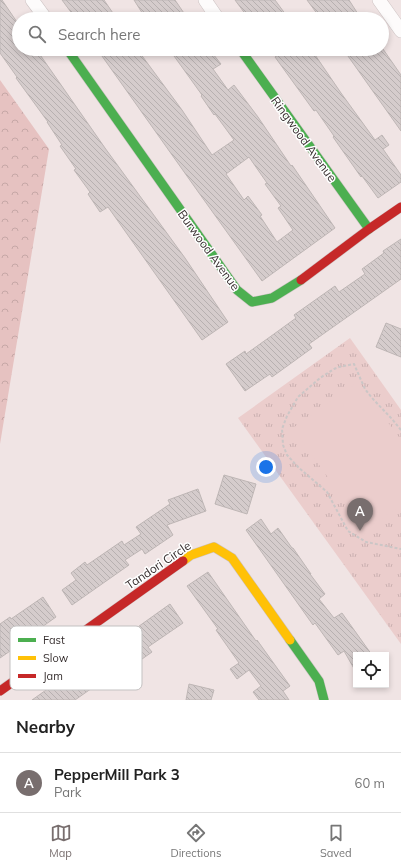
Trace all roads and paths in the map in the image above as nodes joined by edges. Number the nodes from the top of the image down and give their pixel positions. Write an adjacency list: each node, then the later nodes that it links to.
1 (32, 0): 4 (street)
2 (205, 0): 5 (street)
3 (379, 0): 6 (street)
4 (41, 12)
5 (213, 12)
6 (388, 12)
7 (389, 14): 8 (street)
8 (401, 31)
9 (72, 56): 12 (street, Burwood Avenue)
10 (245, 56): 12 (street, Ringwood Avenue)
11 (401, 207): 12 (street, Burwood Avenue)
12 (369, 229)
13 (401, 430): 14 (path)
14 (401, 549)
15 (91, 626): 18 (street, Tandori Circle)
16 (10, 684): 17 (street, Tandori Circle)
17 (0, 691)
18 (324, 700)

